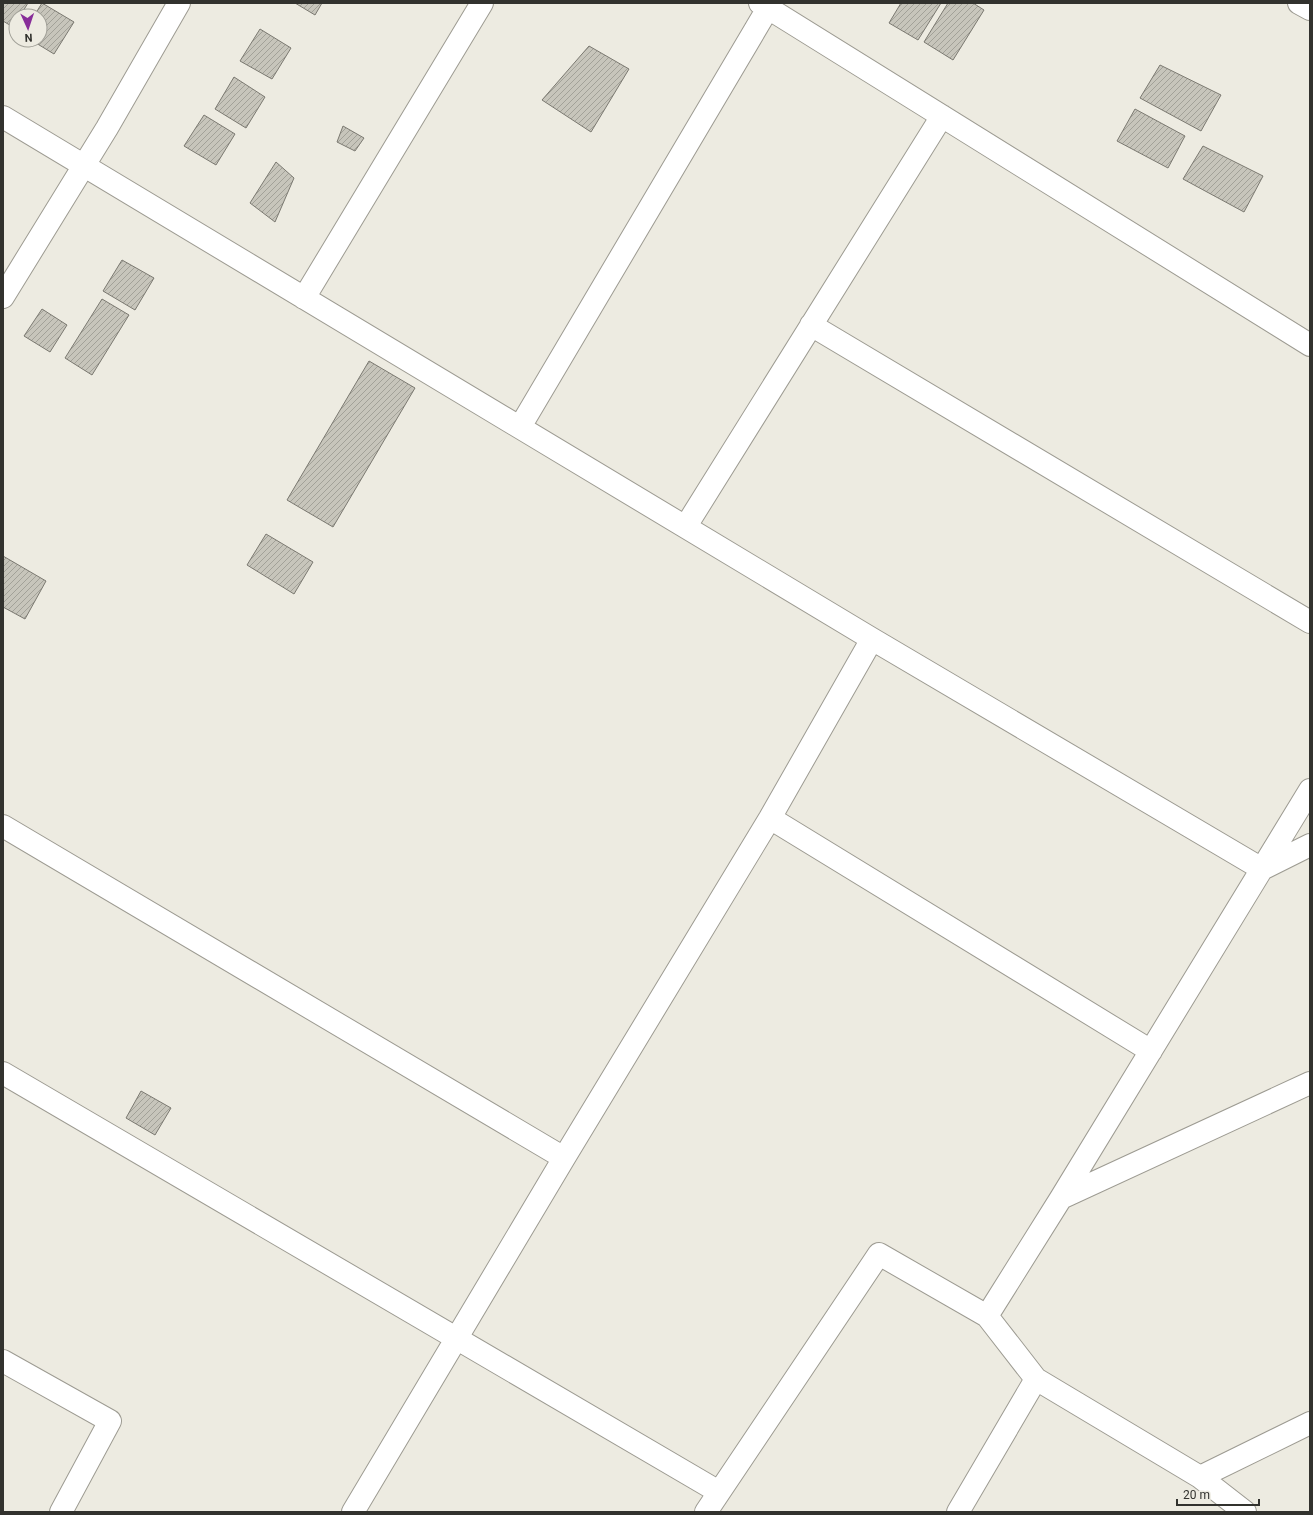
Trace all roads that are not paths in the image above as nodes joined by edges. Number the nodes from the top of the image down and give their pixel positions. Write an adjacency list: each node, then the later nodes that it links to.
1 (179, 3): 8 (street)
2 (482, 3): 10 (street)
3 (1299, 3): 5 (street)
4 (766, 5): 6 (street); 13 (street)
5 (1310, 10)
6 (942, 116): 11 (street); 12 (street)
7 (3, 117): 8 (street)
8 (83, 166): 9 (street); 10 (street)
9 (3, 297)
10 (304, 298): 13 (street)
11 (811, 326): 14 (street); 15 (street)
12 (1310, 345)
13 (520, 427): 14 (street)
14 (686, 526): 16 (street)
15 (1310, 622)
16 (872, 639): 18 (street); 21 (street)
17 (1310, 790): 21 (street)
18 (770, 818): 22 (street); 25 (street)
19 (3, 826): 25 (street)
20 (1310, 845): 21 (street)
21 (1262, 869): 22 (street)
22 (1150, 1052): 26 (street)
23 (3, 1073): 28 (street)
24 (1310, 1083): 26 (street)
25 (564, 1158): 28 (street)
26 (1061, 1198): 27 (street)
27 (986, 1316): 30 (street); 33 (street)
28 (456, 1338): 33 (street); 36 (street)
29 (3, 1361): 35 (street)
30 (1036, 1379): 32 (street); 38 (street)
31 (1310, 1423): 32 (street)
32 (1200, 1477): 34 (street)
33 (719, 1492): 37 (street)
34 (1241, 1511)
35 (61, 1512)
36 (353, 1512)
37 (706, 1512)
38 (958, 1512)

